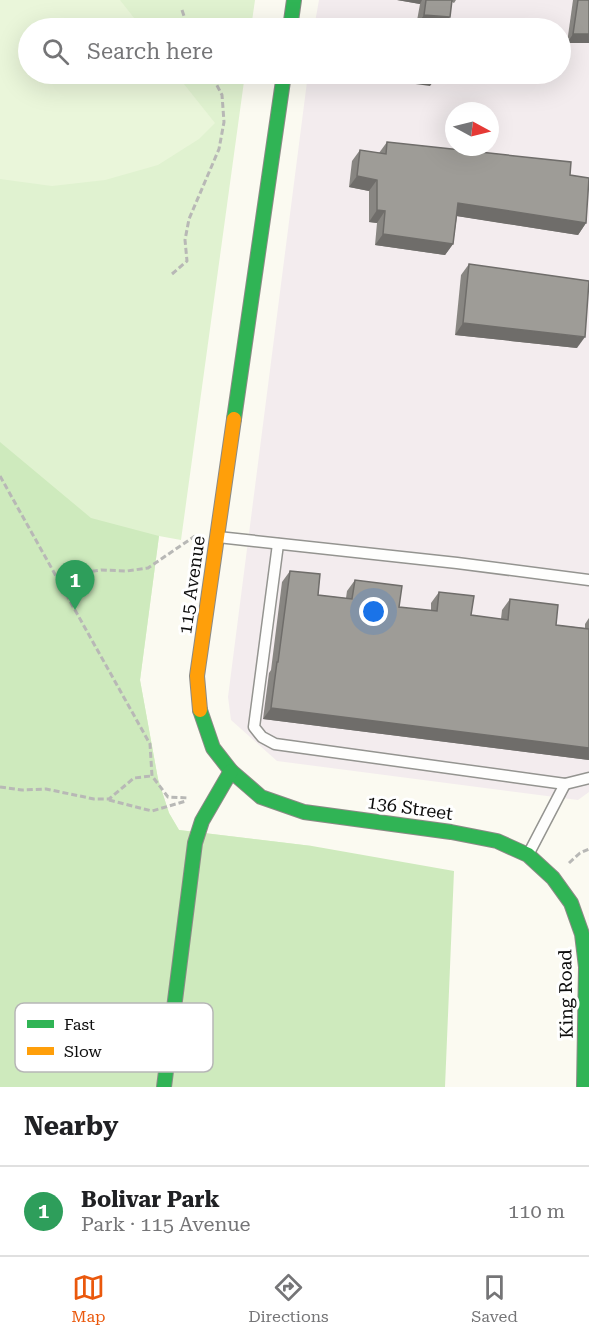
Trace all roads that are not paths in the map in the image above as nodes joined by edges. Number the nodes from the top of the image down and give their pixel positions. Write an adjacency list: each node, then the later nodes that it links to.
1 (294, 0): 2 (street)
2 (291, 18)
3 (283, 84): 4 (street, 115 Avenue)
4 (218, 537): 5 (lane); 7 (street, 115 Avenue)
5 (278, 543): 6 (lane); 9 (lane)
6 (589, 580)
7 (231, 771): 10 (street, 136 Street); 12 (street)
8 (589, 777): 9 (lane)
9 (565, 784): 10 (lane)
10 (528, 855): 11 (street, 136 Street)
11 (571, 903): 15 (street, King Road)
12 (175, 1003)
13 (166, 1072): 14 (street)
14 (164, 1087)
15 (584, 1087)

